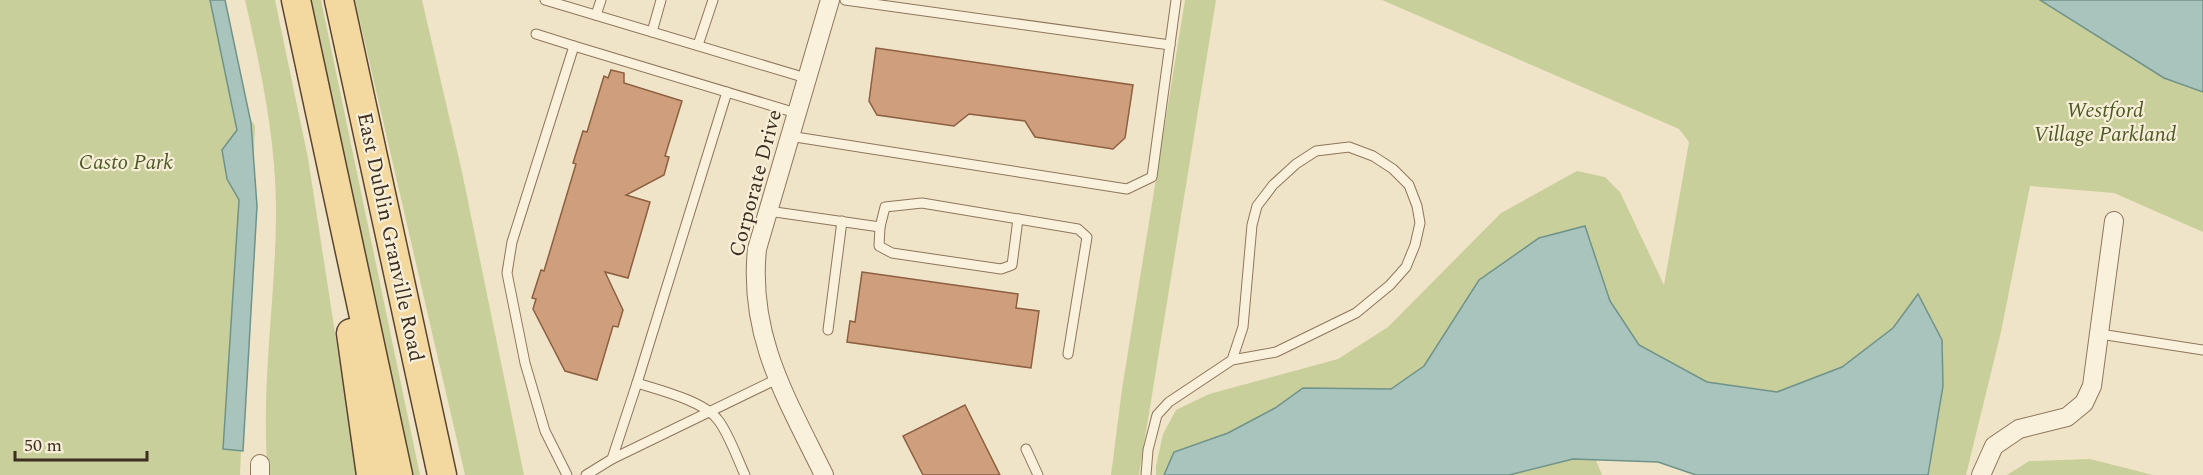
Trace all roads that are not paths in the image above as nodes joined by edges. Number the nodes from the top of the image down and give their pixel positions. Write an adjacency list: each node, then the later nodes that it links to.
1 (296, 0): 17 (main road, East Dublin Granville Road)
2 (339, 0): 38 (main road, East Dublin Granville Road)
3 (546, 0): 10 (lane)
4 (601, 0): 10 (lane)
5 (661, 0): 11 (lane)
6 (713, 0): 13 (lane)
7 (830, 0): 16 (street, Corporate Drive)
8 (845, 0): 14 (lane)
9 (1176, 0): 14 (lane)
10 (596, 15): 11 (lane)
11 (652, 32): 13 (lane)
12 (536, 34): 15 (lane)
13 (698, 45): 16 (lane)
14 (1170, 45): 20 (lane)
15 (574, 46): 18 (lane); 39 (lane)
16 (806, 78): 19 (street, Corporate Drive)
17 (316, 90): 36 (main road); 37 (main road, East Dublin Granville Road)
18 (727, 92): 19 (lane); 32 (lane)
19 (796, 113): 20 (street, Corporate Drive)
20 (789, 136): 21 (street, Corporate Drive)
21 (768, 211): 23 (lane); 31 (street, Corporate Drive)
22 (1018, 219): 25 (lane); 25 (lane); 29 (lane)
23 (842, 221): 25 (lane); 26 (lane)
24 (2114, 221): 27 (street)
25 (880, 227)
26 (828, 330)
27 (2100, 334): 28 (lane); 45 (street)
28 (2203, 350)
29 (1068, 354)
30 (1232, 360): 30 (lane); 44 (lane)
31 (777, 379): 33 (lane); 42 (street, Corporate Drive)
32 (637, 383): 33 (lane); 35 (lane)
33 (708, 411): 35 (lane); 41 (lane)
34 (1026, 448): 43 (lane)
35 (612, 459): 40 (lane)
36 (371, 475)
37 (398, 475)
38 (444, 475)
39 (567, 475)
40 (586, 475)
41 (745, 475)
42 (824, 475)
43 (1038, 475)
44 (1146, 475)
45 (1981, 475)

